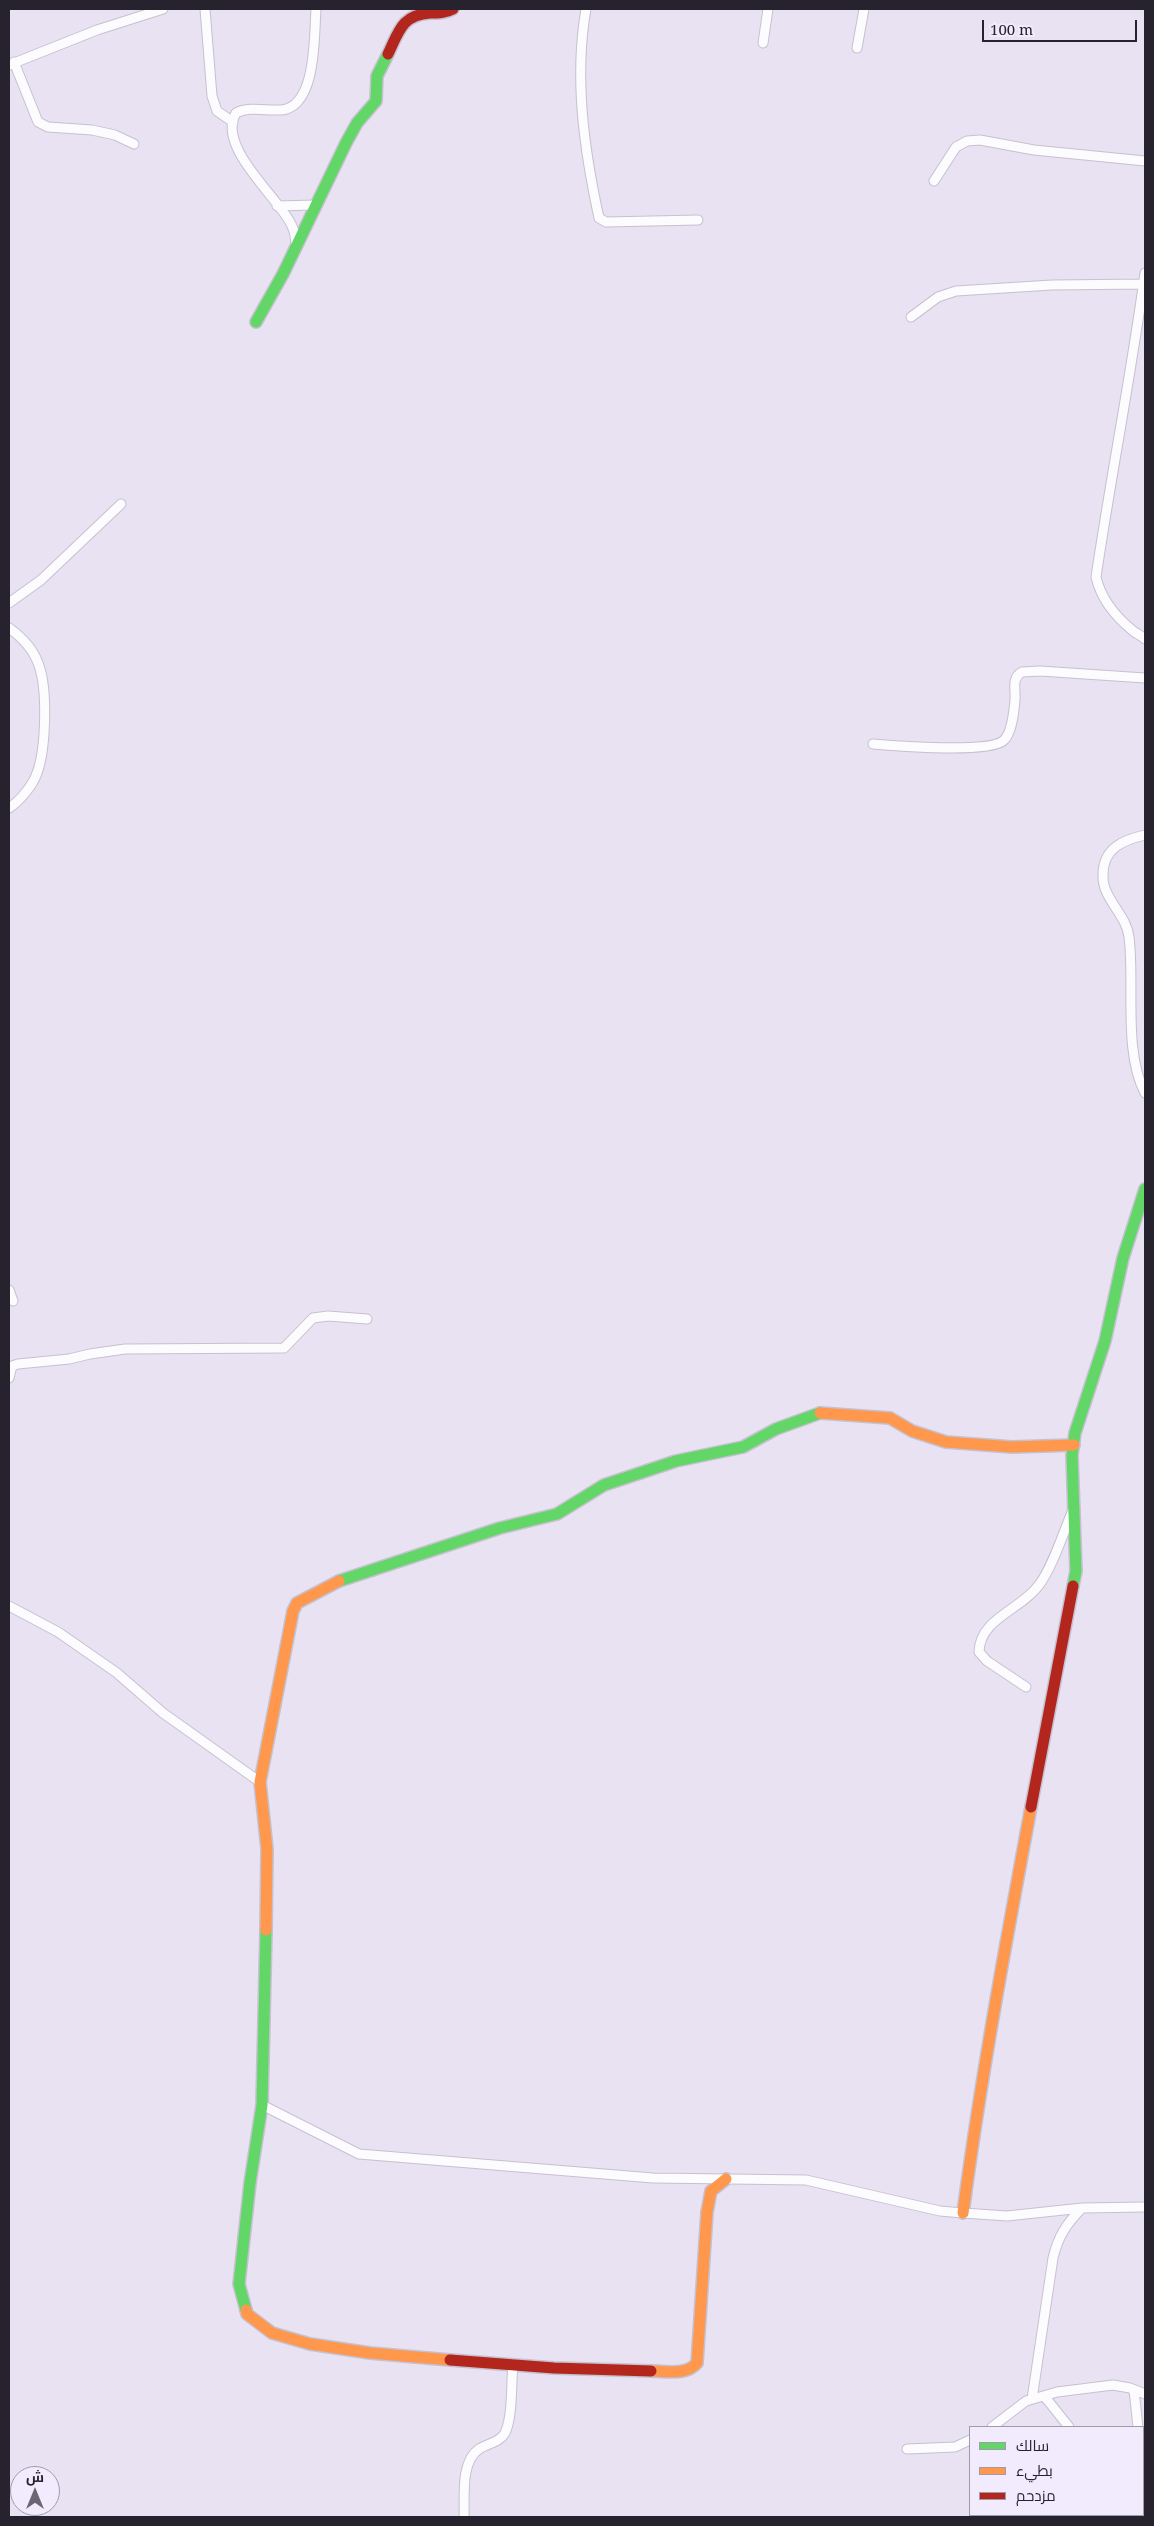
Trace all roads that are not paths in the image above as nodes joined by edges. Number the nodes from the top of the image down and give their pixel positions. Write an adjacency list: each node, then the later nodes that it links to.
1 (163, 9): 10 (street)
2 (205, 9): 11 (street)
3 (316, 9): 11 (street)
4 (453, 9): 15 (street)
5 (586, 9): 17 (street)
6 (768, 9): 8 (street)
7 (864, 9): 9 (street)
8 (763, 43)
9 (858, 48)
10 (11, 64): 12 (street)
11 (233, 122): 16 (street)
12 (134, 144)
13 (1145, 162): 14 (street)
14 (934, 181)
15 (315, 205): 16 (street); 18 (street)
16 (277, 206): 18 (street)
17 (698, 220)
18 (296, 249): 22 (street)
19 (1145, 273): 20 (street)
20 (1144, 284): 21 (street); 26 (street)
21 (911, 317)
22 (256, 322)
23 (121, 504): 24 (street)
24 (9, 604)
25 (9, 628): 29 (street)
26 (1145, 640)
27 (1145, 678): 28 (street)
28 (873, 744)
29 (9, 808)
30 (1145, 835): 31 (street)
31 (1145, 1093)
32 (1145, 1189): 37 (street)
33 (9, 1290): 34 (street)
34 (13, 1301)
35 (367, 1319): 36 (street)
36 (9, 1378)
37 (1074, 1445): 38 (street); 41 (street)
38 (1074, 1508): 40 (street); 46 (street)
39 (9, 1606): 41 (street)
40 (1026, 1687)
41 (260, 1782): 42 (street)
42 (262, 2105): 43 (street); 47 (street)
43 (726, 2179): 46 (street); 47 (street)
44 (1145, 2207): 45 (street)
45 (1082, 2208): 46 (street); 51 (street)
46 (963, 2213)
47 (513, 2364): 57 (street)
48 (1134, 2390): 49 (street); 50 (street); 54 (street)
49 (1145, 2394)
50 (1045, 2397): 51 (street); 53 (street)
51 (1032, 2399): 52 (street)
52 (993, 2426)
53 (1068, 2426)
54 (1138, 2426)
55 (969, 2440): 56 (street)
56 (907, 2449)
57 (464, 2517)

